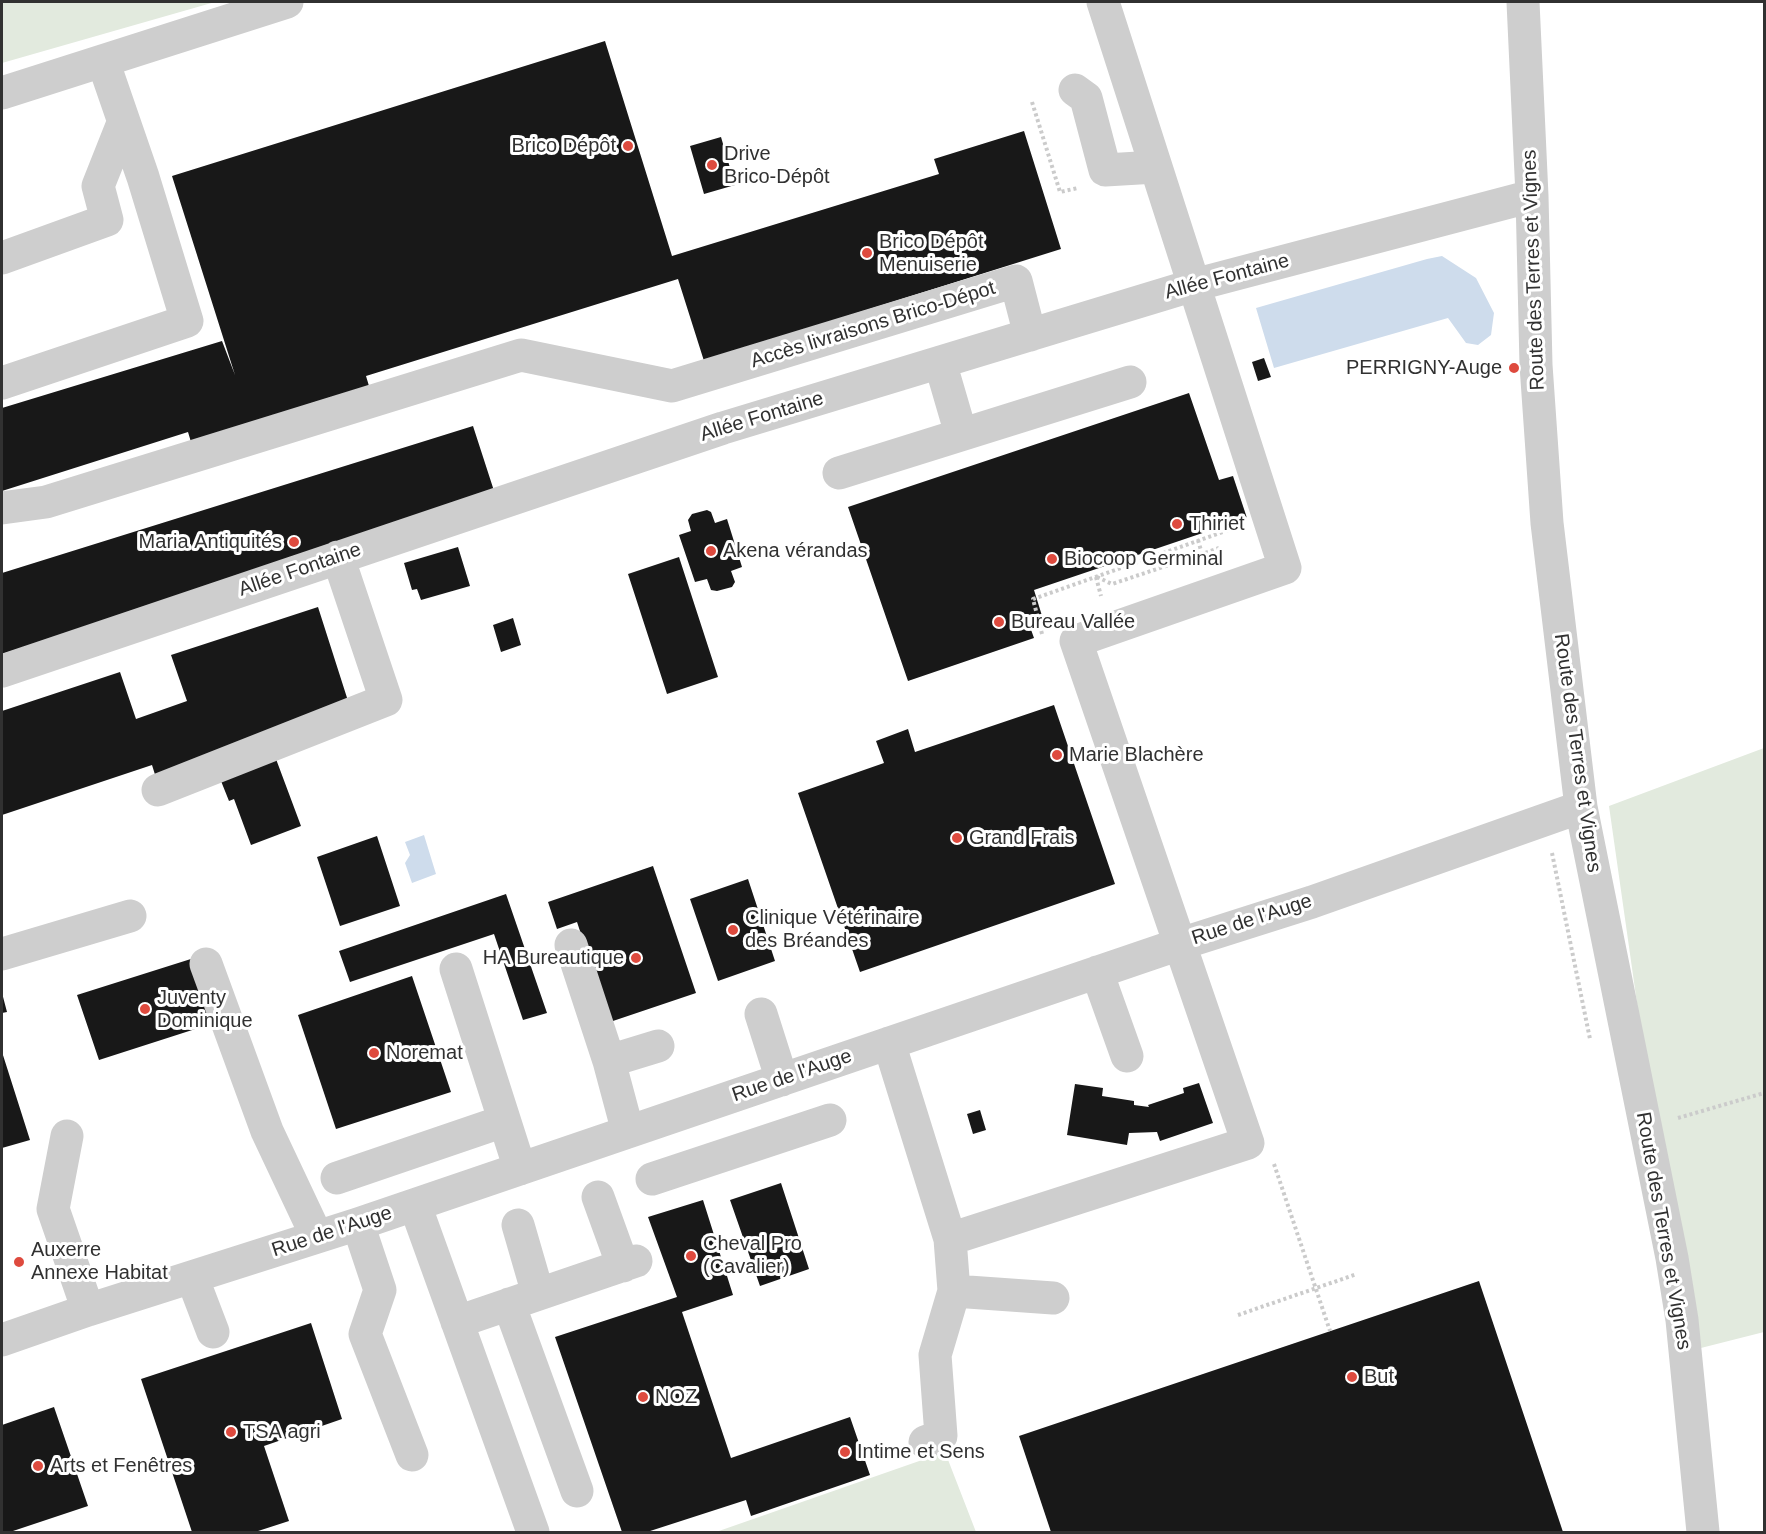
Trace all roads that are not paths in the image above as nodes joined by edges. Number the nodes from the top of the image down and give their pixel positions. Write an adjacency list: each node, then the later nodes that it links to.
1 (287, 2): 4 (street)
2 (1102, 2): 8 (street)
3 (1523, 2): 9 (street, Route des Terres et Vignes)
4 (103, 61): 6 (street); 7 (street)
5 (1075, 90): 8 (street)
6 (2, 93)
7 (123, 123): 10 (street); 15 (street)
8 (1156, 167): 11 (street)
9 (1532, 196): 11 (street, Allée Fontaine); 22 (street, Route des Terres et Vignes)
10 (2, 258)
11 (1194, 285): 12 (street, Allée Fontaine); 24 (street)
12 (1030, 335): 13 (street, Allée Fontaine); 18 (street, Accès livraisons Brico-Dépot)
13 (940, 362): 16 (street); 19 (street, Allée Fontaine)
14 (1130, 382): 16 (street)
15 (2, 383)
16 (961, 434): 17 (street)
17 (839, 473)
18 (2, 508)
19 (338, 557): 20 (street, Allée Fontaine); 21 (street)
20 (2, 671)
21 (158, 790)
22 (1581, 807): 24 (street, Rue de l'Auge); 62 (street, Route des Terres et Vignes)
23 (129, 916): 26 (street)
24 (1180, 944): 29 (street, Rue de l'Auge); 49 (street)
25 (571, 945): 34 (street)
26 (2, 954)
27 (206, 964): 48 (street)
28 (456, 969): 37 (street)
29 (1097, 972): 31 (street, Rue de l'Auge); 33 (street)
30 (761, 1014): 35 (street)
31 (889, 1043): 35 (street, Rue de l'Auge); 49 (street)
32 (658, 1046): 34 (street)
33 (1127, 1056)
34 (609, 1061): 38 (street)
35 (767, 1085): 38 (street, Rue de l'Auge); 40 (street)
36 (830, 1120): 40 (street)
37 (504, 1121): 41 (street); 42 (street)
38 (628, 1132): 41 (street, Rue de l'Auge)
39 (67, 1136): 54 (street)
40 (769, 1140): 43 (street)
41 (520, 1169): 45 (street, Rue de l'Auge)
42 (337, 1178)
43 (652, 1179)
44 (598, 1197): 53 (street)
45 (415, 1205): 46 (street, Rue de l'Auge); 55 (street)
46 (358, 1224): 48 (street, Rue de l'Auge); 59 (street)
47 (518, 1225): 53 (street)
48 (317, 1237): 50 (street, Rue de l'Auge)
49 (950, 1239): 51 (street)
50 (192, 1277): 54 (street, Rue de l'Auge); 57 (street)
51 (954, 1291): 52 (street); 58 (street)
52 (1053, 1298)
53 (524, 1299): 55 (street); 60 (street)
54 (88, 1310): 56 (street, Rue de l'Auge)
55 (457, 1322): 61 (street)
56 (4, 1331)
57 (213, 1332)
58 (926, 1442)
59 (412, 1455)
60 (577, 1491)
61 (532, 1533)
62 (1703, 1533)

